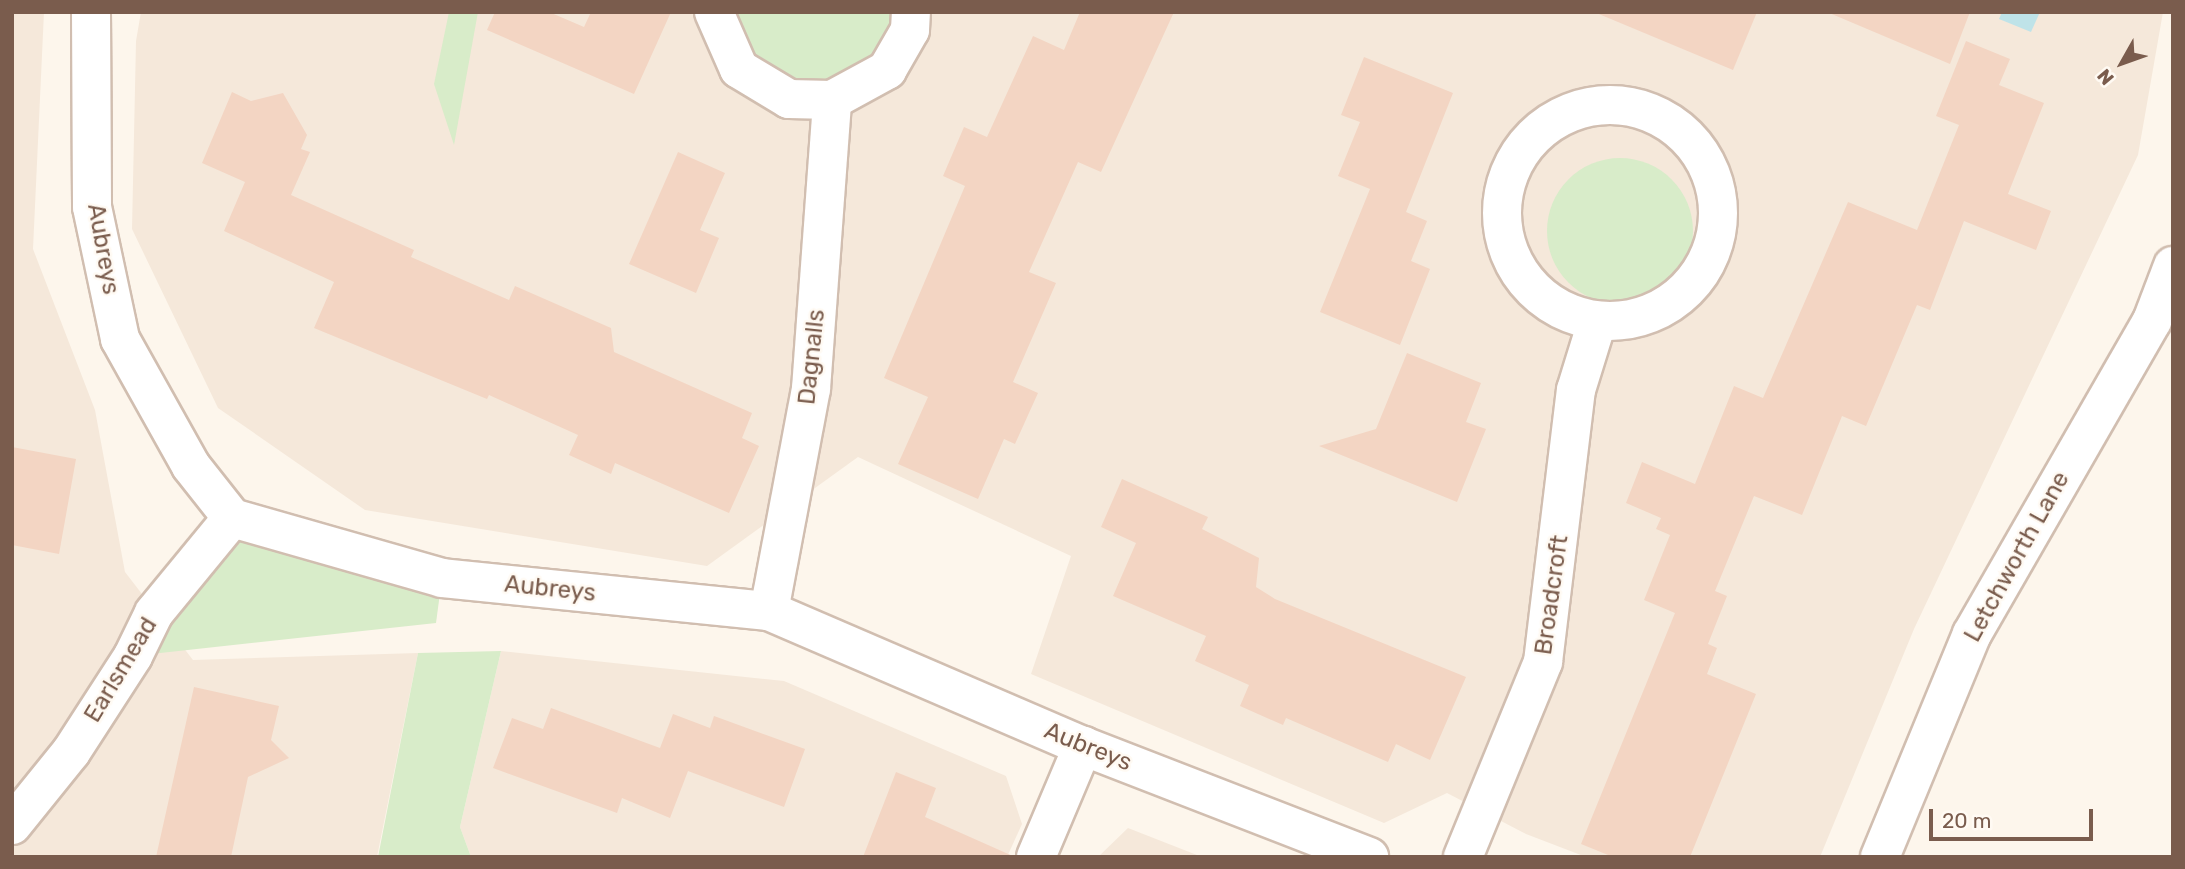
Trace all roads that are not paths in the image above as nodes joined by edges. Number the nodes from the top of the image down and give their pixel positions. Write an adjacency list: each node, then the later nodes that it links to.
1 (91, 12): 7 (street, Aubreys)
2 (714, 12): 4 (street)
3 (911, 12): 4 (street)
4 (832, 100): 8 (street, Dagnalls)
5 (2173, 266): 14 (street, Letchworth Lane)
6 (1597, 321): 6 (street); 13 (street, Broadcroft)
7 (232, 518): 8 (street, Aubreys); 10 (street, Earlsmead)
8 (769, 611): 9 (street, Aubreys)
9 (1083, 746): 11 (street); 12 (street, Aubreys)
10 (12, 825)
11 (1036, 857)
12 (1369, 857)
13 (1463, 857)
14 (1880, 857)

